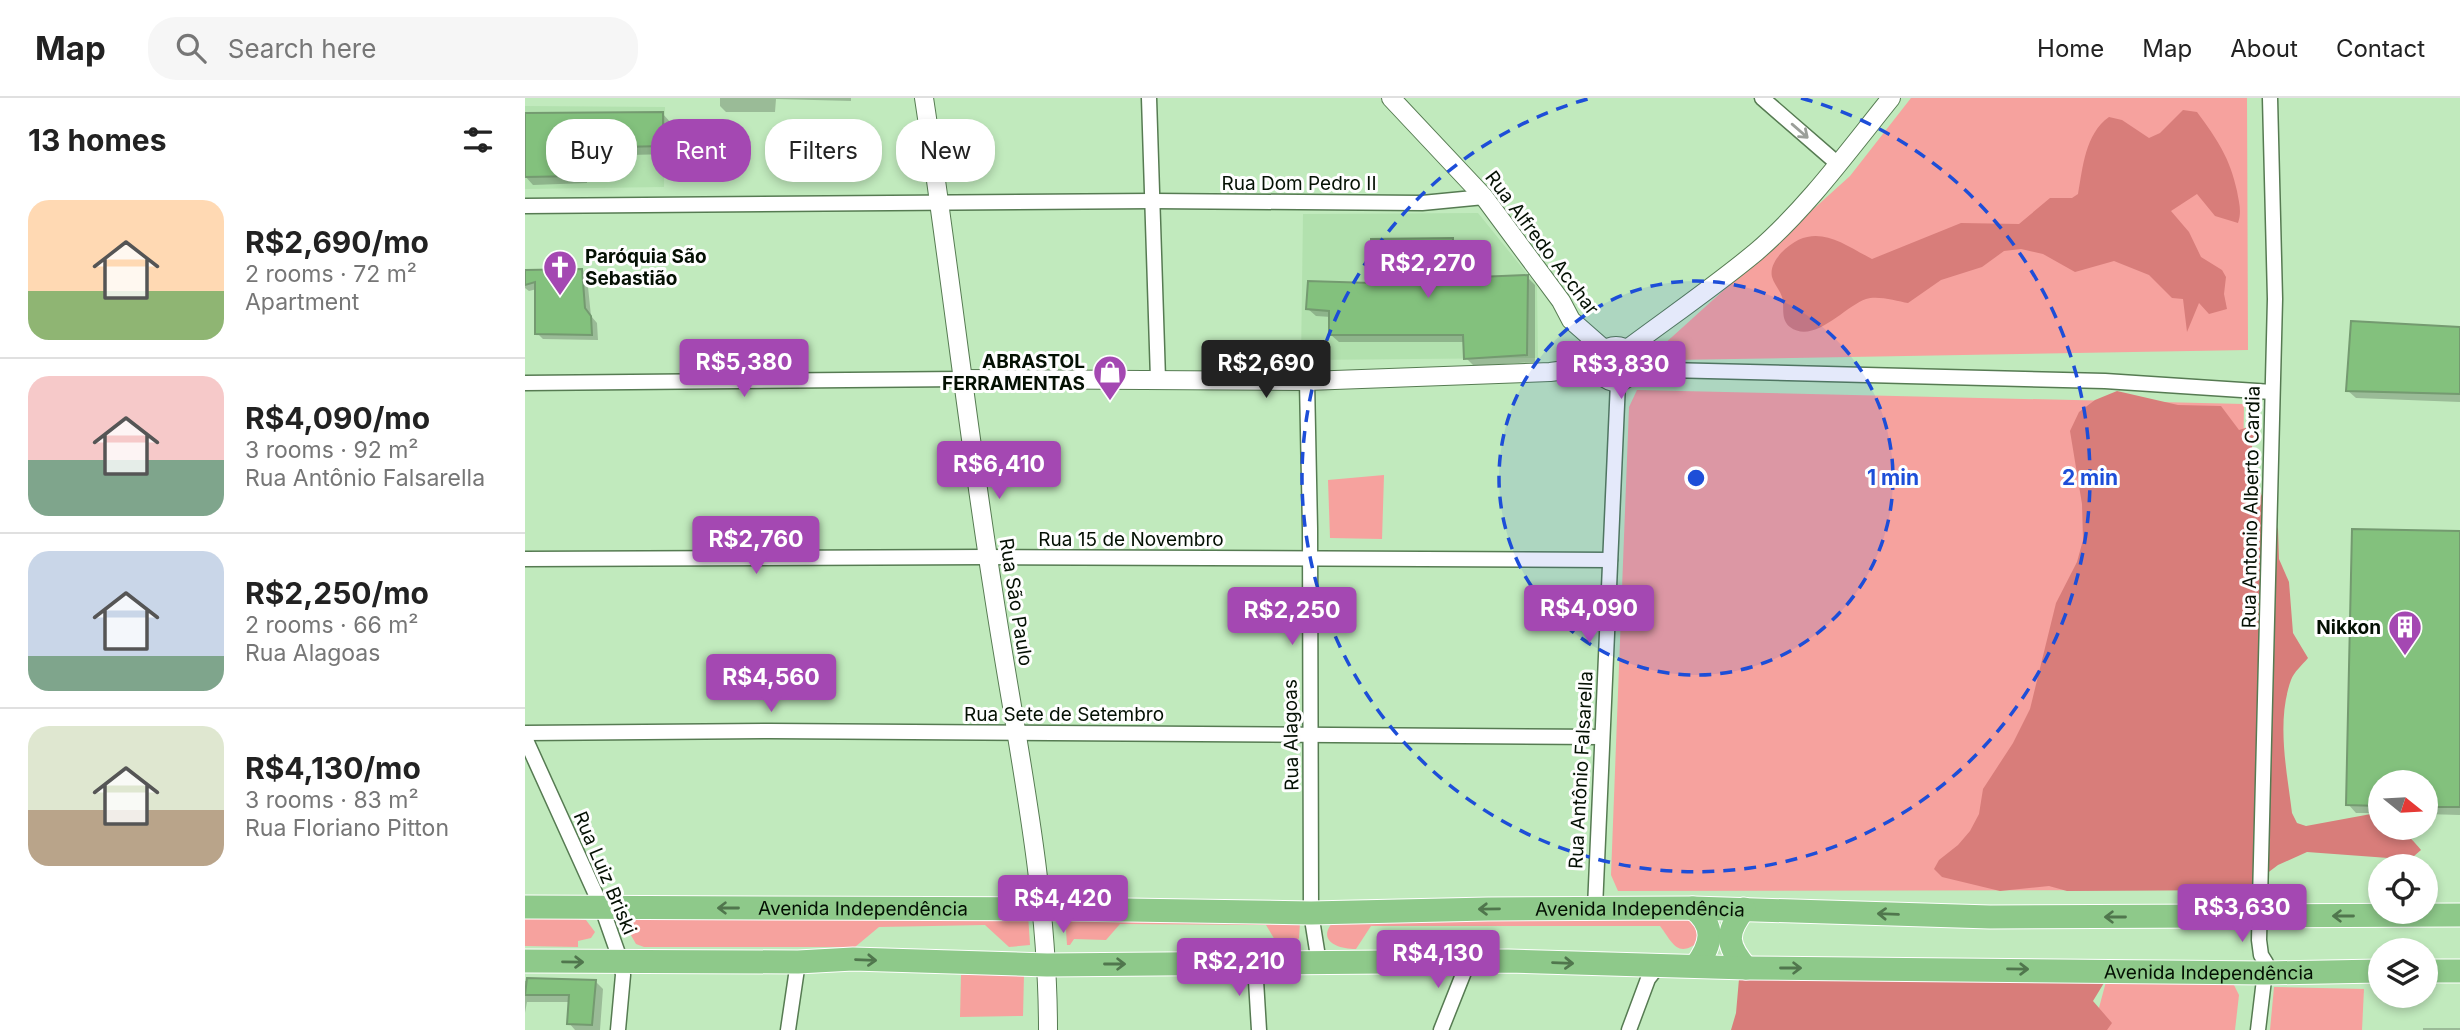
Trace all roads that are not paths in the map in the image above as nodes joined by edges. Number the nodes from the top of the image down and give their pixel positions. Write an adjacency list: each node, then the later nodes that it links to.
1 (924, 98): 10 (street, Rua São Paulo)
2 (1150, 98): 9 (street)
3 (1391, 98): 8 (street, Rua Alfredo Acchar)
4 (1762, 98): 7 (street, one-way to 7)
5 (1891, 98): 7 (street)
6 (2270, 98): 21 (street, Rua Antonio Alberto Cardia)
7 (1838, 164): 12 (street)
8 (1484, 197): 9 (street, Rua Dom Pedro II); 13 (street, Rua Alfredo Acchar)
9 (1153, 201): 10 (street, Rua Dom Pedro II); 17 (street)
10 (940, 204): 11 (street, Rua Dom Pedro II); 16 (street, Rua São Paulo)
11 (525, 206)
12 (1629, 352): 13 (street); 15 (street); 18 (street)
13 (1601, 354): 14 (street); 18 (street)
14 (1566, 370): 18 (street); 19 (street)
15 (1667, 370): 18 (street); 21 (street)
16 (963, 379): 17 (street); 20 (street); 22 (street, Rua São Paulo)
17 (1158, 379): 19 (street)
18 (1618, 379): 25 (street, Rua Antônio Falsarella)
19 (1307, 381): 24 (street, Rua Alagoas)
20 (525, 383)
21 (2272, 392): 38 (street, Rua Antonio Alberto Cardia)
22 (988, 557): 23 (street, Rua 15 de Novembro); 24 (street, Rua 15 de Novembro); 27 (street, Rua São Paulo)
23 (525, 559)
24 (1310, 559): 25 (street, Rua 15 de Novembro); 26 (street, Rua Alagoas)
25 (1610, 559): 29 (street, Rua Antônio Falsarella)
26 (1310, 733): 27 (street, Rua Sete de Setembro); 29 (street, Rua Sete de Setembro); 36 (street, Rua Alagoas)
27 (1017, 734): 28 (street, Rua Sete de Setembro); 34 (street, Rua São Paulo)
28 (525, 736): 31 (street, Rua Luiz Briski)
29 (1602, 737): 32 (street, Rua Antônio Falsarella)
30 (525, 907): 31 (main road, Avenida Independência)
31 (602, 908): 34 (main road, Avenida Independência, one-way to 31); 40 (street, Rua Luiz Briski)
32 (1595, 908): 33 (main road, Avenida Independência); 36 (main road, Avenida Independência, one-way to 36)
33 (1693, 908): 35 (main road, Avenida Independência); 47 (main road)
34 (1041, 909): 36 (main road, Avenida Independência); 45 (street, Rua São Paulo)
35 (1744, 909): 38 (main road, Avenida Independência, one-way to 35); 48 (main road)
36 (1311, 913): 43 (street, Rua Alagoas)
37 (2460, 915): 38 (main road, Avenida Independência, one-way to 38)
38 (2262, 917): 52 (street, Rua Antonio Alberto Cardia)
39 (525, 961): 40 (main road, Avenida Independência, one-way to 40)
40 (621, 962): 41 (main road, Avenida Independência); 53 (street, Rua Luiz Briski)
41 (798, 962): 45 (main road, Avenida Independência, one-way to 45); 54 (street)
42 (1468, 962): 43 (main road, Avenida Independência); 46 (main road, Avenida Independência, one-way to 46); 57 (street)
43 (1319, 963): 44 (main road, Avenida Independência)
44 (1255, 964): 45 (main road, Avenida Independência, one-way to 44); 56 (street)
45 (1047, 965): 55 (street, Rua São Paulo)
46 (1658, 966): 47 (main road, Avenida Independência); 58 (street)
47 (1696, 967): 48 (main road, Avenida Independência)
48 (1746, 968): 52 (main road, Avenida Independência, one-way to 52)
49 (2368, 971): 52 (main road, Avenida Independência)
50 (2438, 971): 51 (main road)
51 (2460, 971)
52 (2265, 973): 59 (street, Rua Antonio Alberto Cardia)
53 (618, 1030)
54 (788, 1030)
55 (1048, 1030)
56 (1259, 1030)
57 (1441, 1030)
58 (1629, 1030)
59 (2258, 1030)

